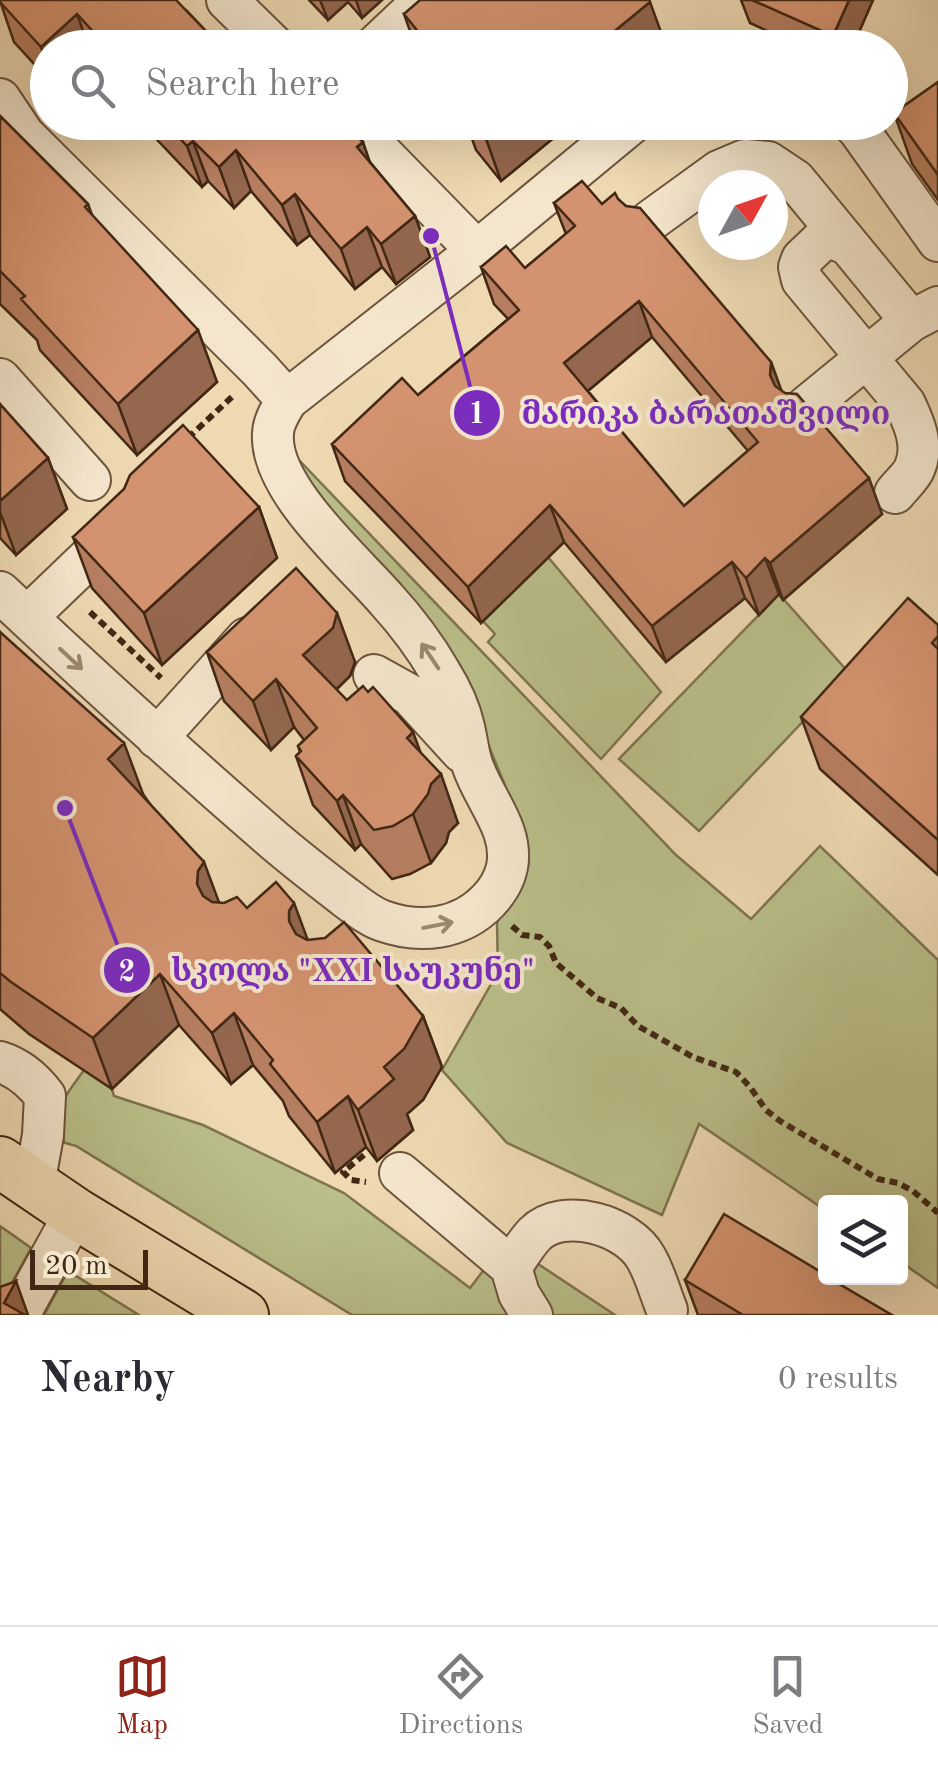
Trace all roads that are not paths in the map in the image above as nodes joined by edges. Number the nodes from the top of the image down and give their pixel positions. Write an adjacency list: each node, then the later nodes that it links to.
1 (227, 0): 3 (street)
2 (424, 0): 4 (street)
3 (258, 30)
4 (392, 30)
5 (0, 99): 16 (street)
6 (369, 140): 12 (street)
7 (611, 140): 12 (street)
8 (866, 140): 10 (street)
9 (650, 222): 11 (street)
10 (938, 241)
11 (847, 244): 13 (street); 14 (street)
12 (478, 251): 16 (street)
13 (924, 314): 14 (street)
14 (866, 358): 17 (street); 19 (street)
15 (0, 379): 18 (street)
16 (287, 400): 25 (street, one-way to 16)
17 (806, 406)
18 (90, 480)
19 (895, 493)
20 (126, 523): 21 (street)
21 (13, 605): 24 (street, one-way to 24)
22 (247, 638): 24 (street)
23 (374, 675): 25 (street)
24 (156, 738): 25 (street, one-way to 25)
25 (471, 763)
26 (0, 1062): 28 (street)
27 (384, 1162): 30 (street)
28 (17, 1174): 29 (main road)
29 (76, 1213): 32 (street); 33 (main road)
30 (512, 1267): 31 (street); 34 (street)
31 (667, 1310)
32 (19, 1315)
33 (243, 1315)
34 (532, 1315)

